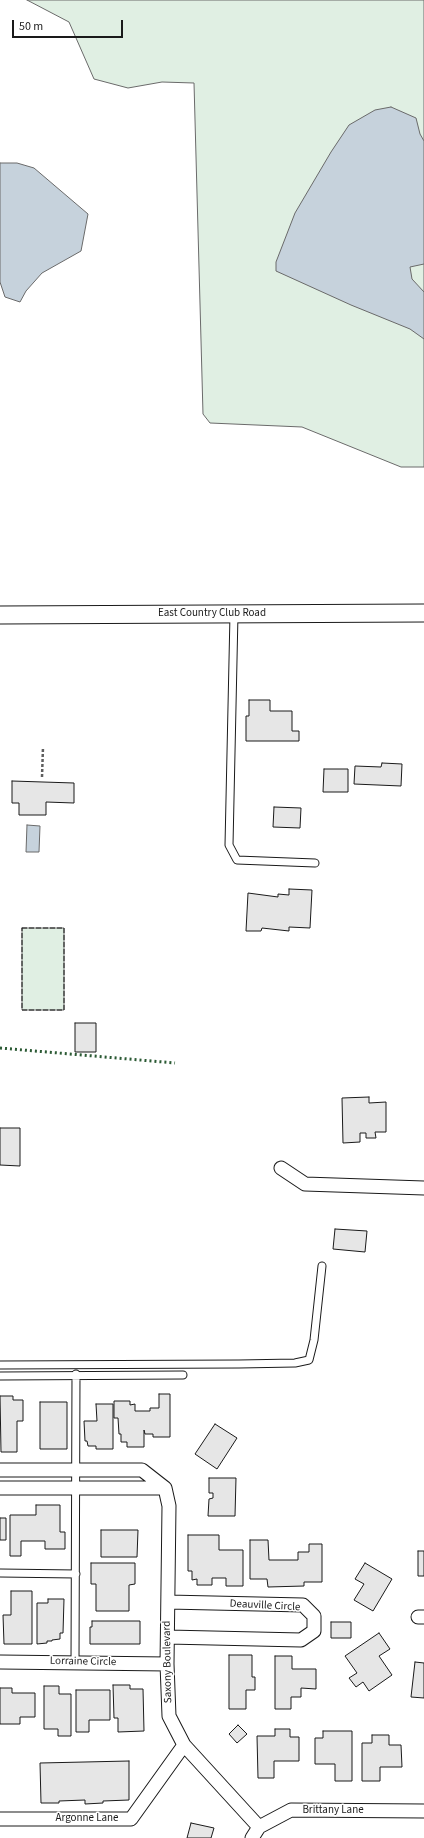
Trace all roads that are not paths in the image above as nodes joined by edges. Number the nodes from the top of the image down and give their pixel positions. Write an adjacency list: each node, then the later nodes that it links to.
1 (424, 613): 2 (street, East Country Club Road)
2 (234, 614): 3 (street, East Country Club Road); 4 (lane)
3 (0, 615)
4 (315, 863)
5 (281, 1168): 6 (street)
6 (424, 1188)
7 (322, 1266): 8 (lane)
8 (0, 1365)
9 (76, 1374): 10 (lane); 11 (lane); 13 (lane)
10 (182, 1375)
11 (0, 1376)
12 (0, 1470): 13 (street)
13 (76, 1470): 15 (lane); 16 (street)
14 (0, 1488): 15 (street)
15 (76, 1488): 16 (street); 18 (lane)
16 (164, 1488): 19 (street, Saxony Boulevard)
17 (0, 1573): 18 (lane)
18 (76, 1574): 22 (lane)
19 (168, 1602): 20 (street, Saxony Boulevard); 20 (street, Deauville Circle)
20 (168, 1637): 23 (street, Saxony Boulevard)
21 (0, 1662): 22 (street, Lorraine Circle)
22 (75, 1662): 23 (street, Lorraine Circle)
23 (167, 1664): 24 (street, Saxony Boulevard)
24 (184, 1746): 26 (street, Argonne Lane); 27 (street, Saxony Boulevard)
25 (424, 1811): 27 (street, Brittany Lane)
26 (0, 1819)
27 (256, 1833)

